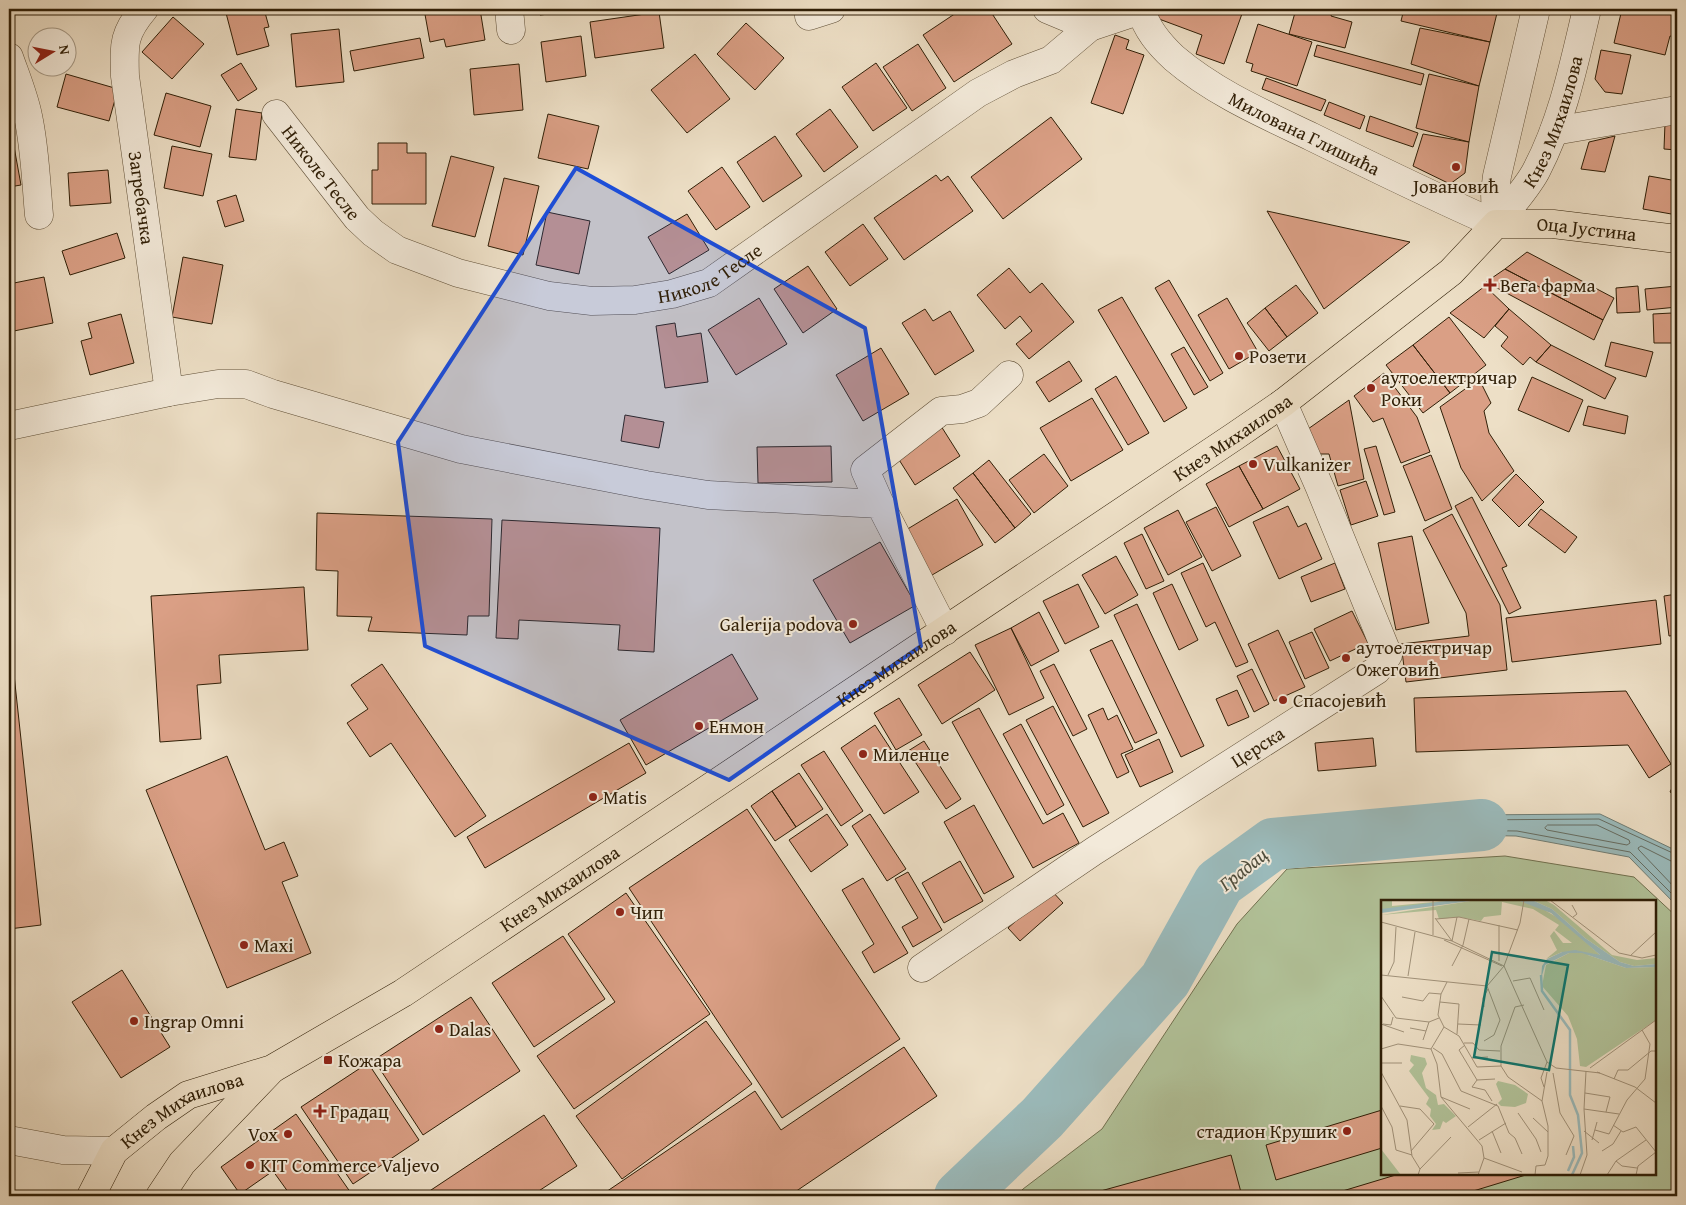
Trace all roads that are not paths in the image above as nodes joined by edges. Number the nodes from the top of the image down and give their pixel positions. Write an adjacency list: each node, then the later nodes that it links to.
1 (144, 9): 15 (street, Загребачка)
2 (1048, 9): 6 (street)
3 (1536, 9): 12 (street, Кнез Михаилова)
4 (1587, 9): 10 (street, Кнез Михаилова)
5 (1141, 10): 6 (street, Николе Тесле); 12 (street, Милована Глишића)
6 (1090, 27): 9 (street, Николе Тесле)
7 (9, 58): 11 (street)
8 (1677, 110): 10 (street)
9 (276, 114)
10 (1554, 131): 12 (street, Кнез Михаилова)
11 (39, 215)
12 (1496, 224): 13 (main road, Оца Јустина); 16 (main road, Кнез Михаилова)
13 (1677, 239)
14 (1009, 375): 18 (street)
15 (169, 392): 17 (street); 18 (street)
16 (1282, 403): 19 (main road, Кнез Михаилова); 20 (street, Церска)
17 (9, 426)
18 (880, 504): 19 (street)
19 (946, 631): 21 (main road, Кнез Михаилова)
20 (922, 968)
21 (272, 1069): 23 (main road, Кнез Михаилова); 25 (main road, Кнез Михаилова)
22 (9, 1140): 23 (street)
23 (114, 1151): 24 (main road, Кнез Михаилова)
24 (92, 1196)
25 (160, 1196)

